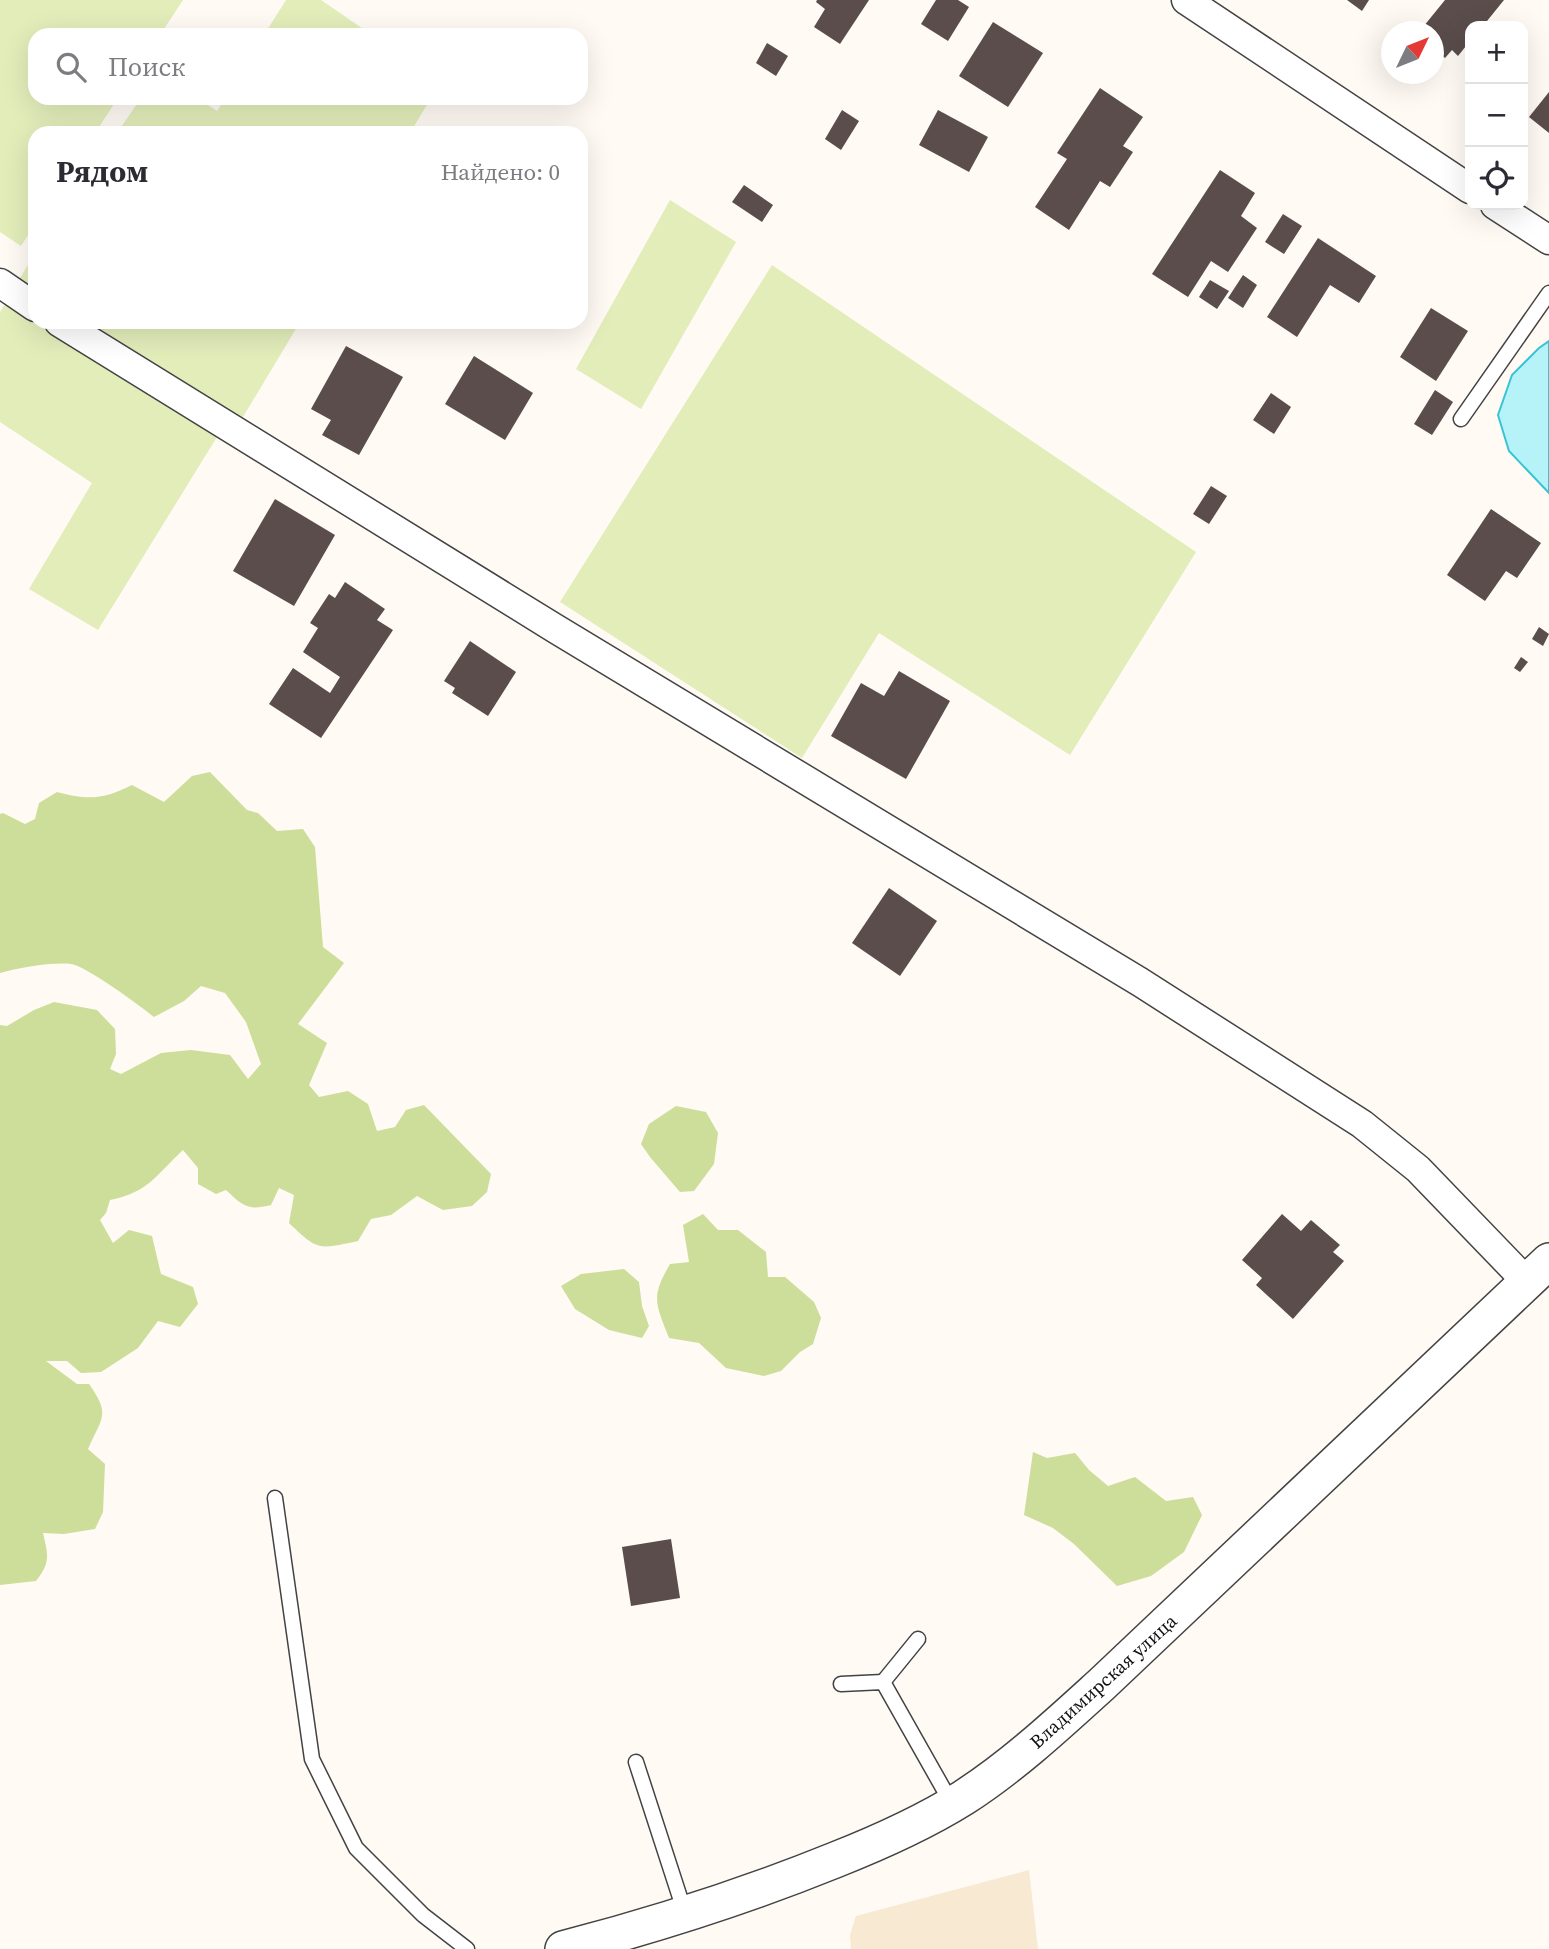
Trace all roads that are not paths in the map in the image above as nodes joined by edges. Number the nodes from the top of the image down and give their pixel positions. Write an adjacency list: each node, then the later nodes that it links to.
1 (1186, 0): 2 (street)
2 (1465, 186)
3 (1503, 210): 4 (street)
4 (1549, 240)
5 (0, 283): 7 (street)
6 (1549, 293): 9 (lane)
7 (28, 302)
8 (70, 329): 10 (street)
9 (1461, 419)
10 (1538, 1272): 16 (street, Владимирская улица)
11 (275, 1498): 18 (lane)
12 (918, 1639): 13 (lane)
13 (883, 1682): 14 (lane); 16 (lane)
14 (841, 1684)
15 (636, 1762): 17 (lane)
16 (952, 1804): 17 (street, Владимирская улица)
17 (685, 1913): 19 (street, Владимирская улица)
18 (467, 1949)
19 (563, 1949)

